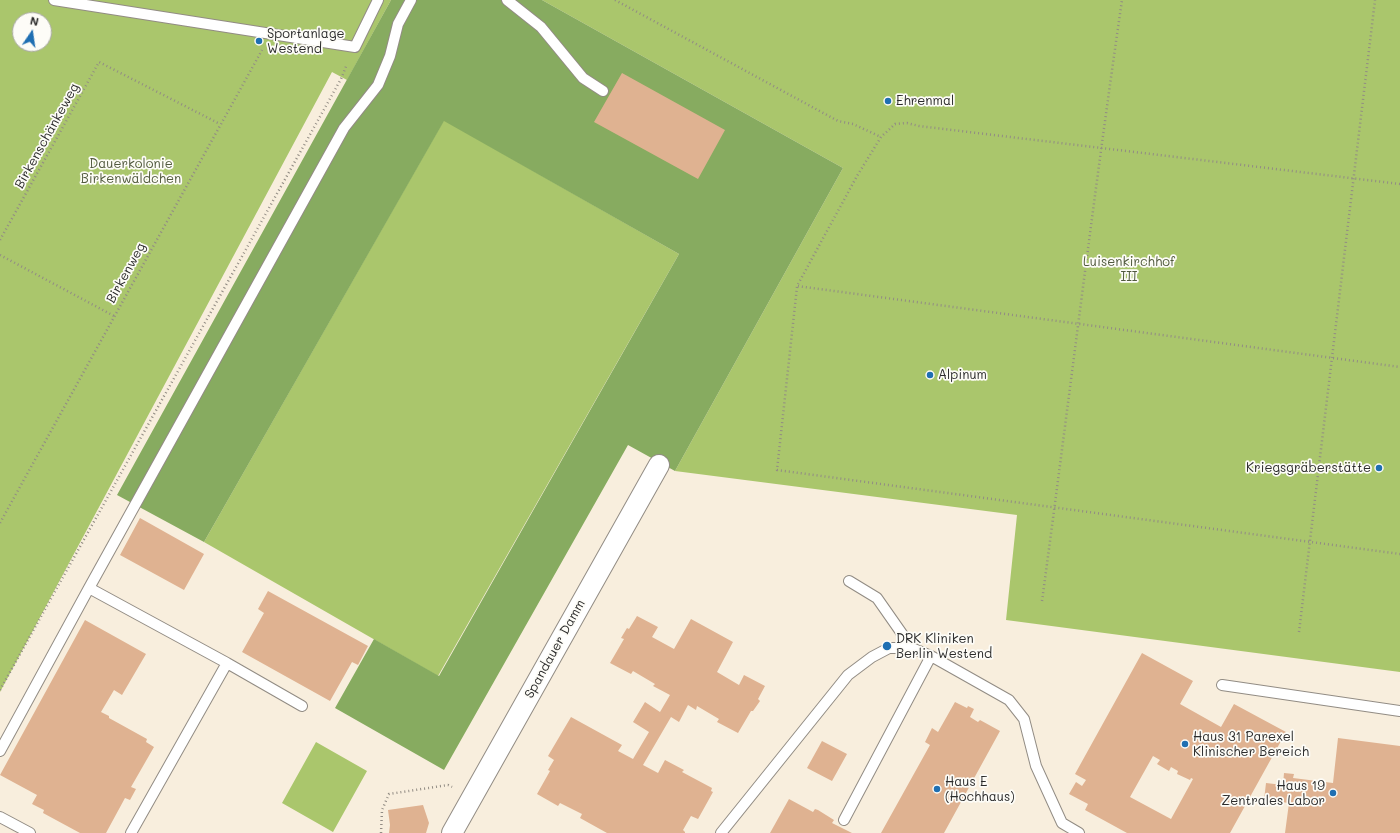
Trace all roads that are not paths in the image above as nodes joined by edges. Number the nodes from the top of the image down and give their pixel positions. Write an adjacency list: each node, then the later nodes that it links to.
1 (54, 0): 2 (lane)
2 (378, 0)
3 (412, 0): 8 (lane)
4 (507, 0): 5 (lane)
5 (603, 92)
6 (659, 465): 20 (street, Spandauer Damm)
7 (848, 581): 9 (lane)
8 (89, 588): 11 (lane); 15 (lane)
9 (912, 648): 10 (lane); 21 (lane)
10 (932, 656): 17 (lane); 22 (lane)
11 (227, 663): 13 (lane); 19 (lane)
12 (1222, 685): 14 (lane)
13 (302, 706)
14 (1400, 711)
15 (0, 751)
16 (0, 817): 18 (lane)
17 (844, 820)
18 (30, 833)
19 (131, 833)
20 (452, 833)
21 (721, 833)
22 (1079, 833)

